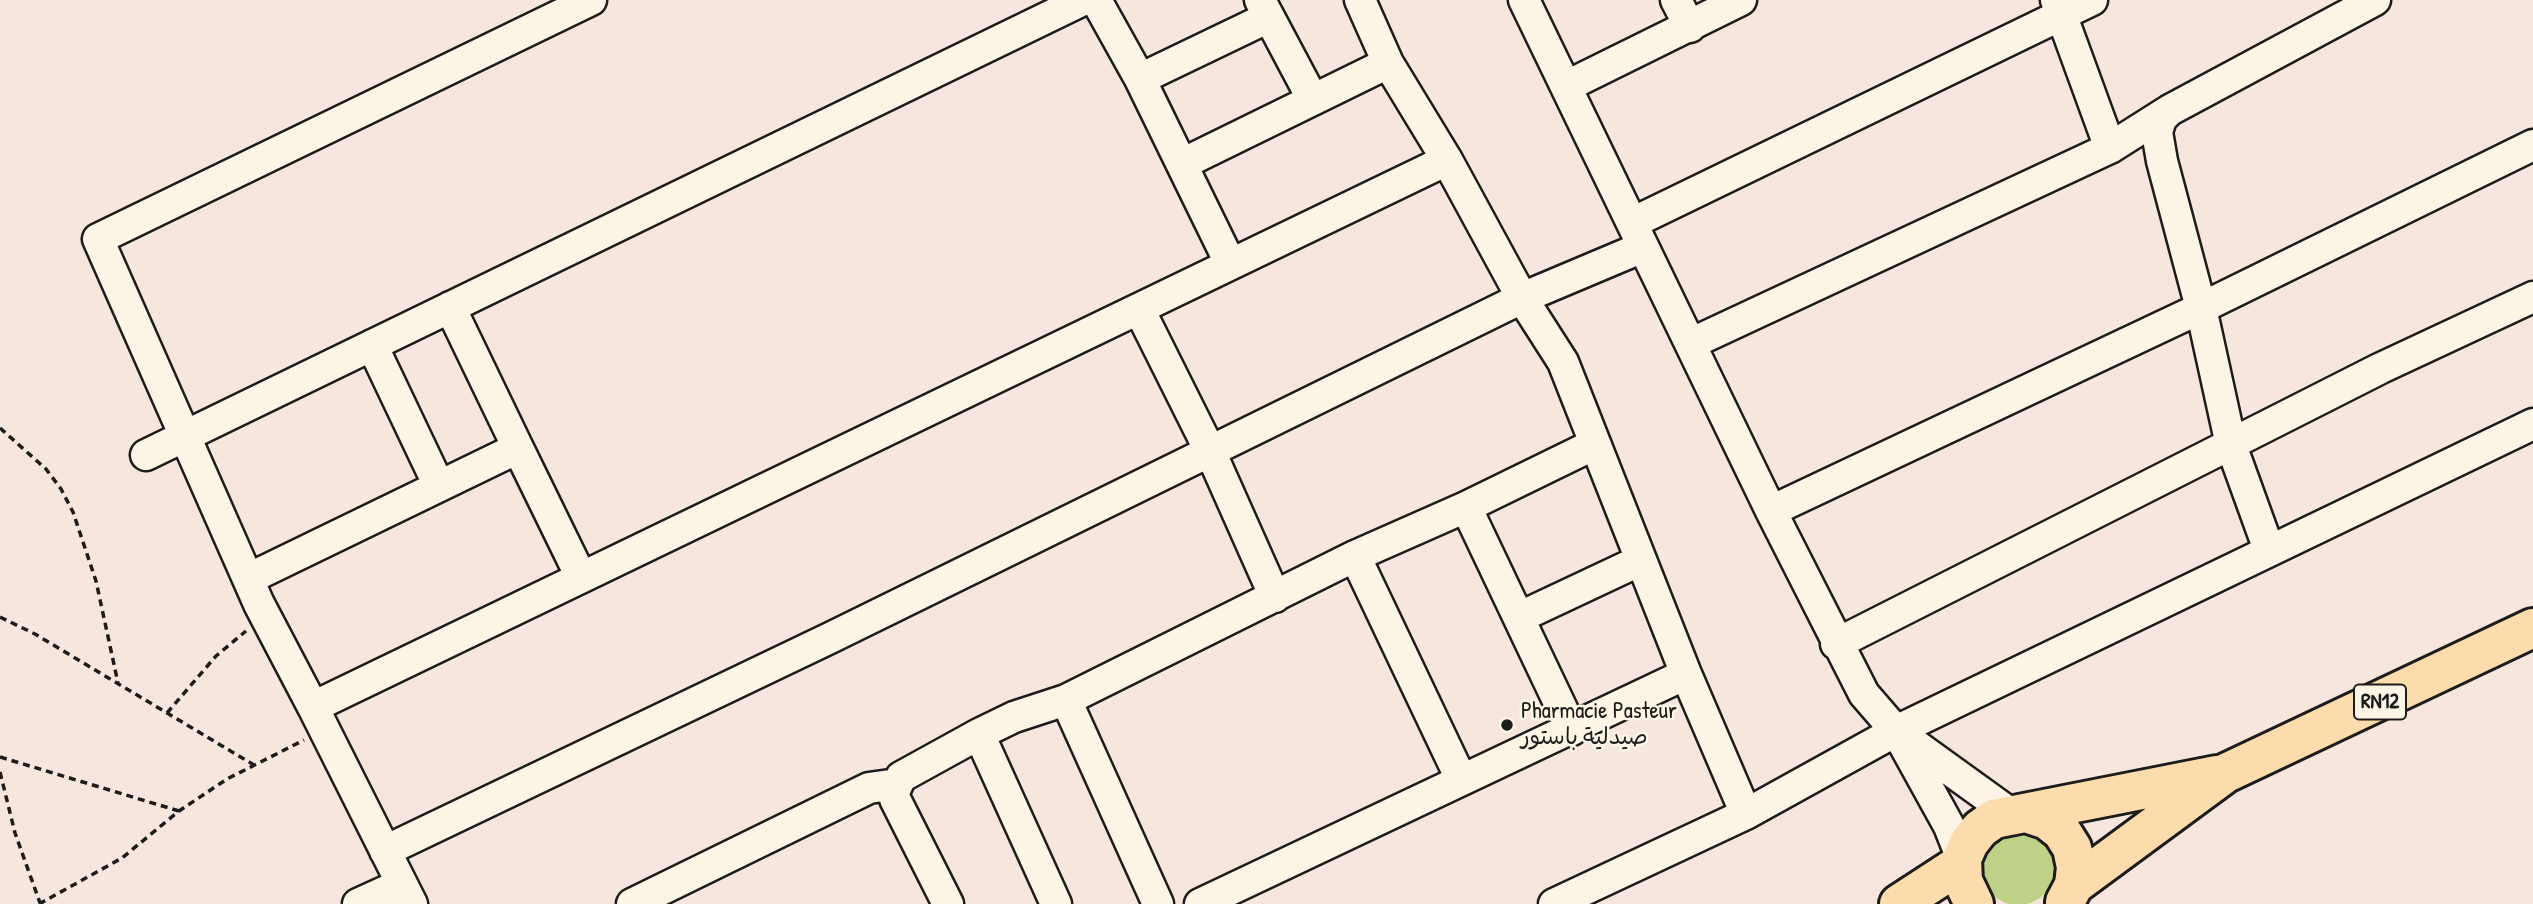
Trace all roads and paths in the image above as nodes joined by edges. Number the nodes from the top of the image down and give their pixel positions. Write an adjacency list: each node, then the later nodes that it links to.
1 (591, 0): 33 (street)
2 (1083, 0): 26 (street)
3 (1096, 0): 14 (street)
4 (1360, 0): 13 (street)
5 (1524, 0): 15 (street)
6 (1676, 0): 12 (street)
7 (1741, 0): 12 (street)
8 (2092, 0): 11 (street)
9 (2375, 0): 17 (street)
10 (1265, 8): 14 (street); 16 (street)
11 (2060, 8): 19 (street); 22 (street)
12 (1690, 27): 15 (street)
13 (1388, 63): 16 (street); 20 (street)
14 (1140, 79): 21 (street)
15 (1567, 86): 22 (street)
16 (1312, 98): 21 (street)
17 (2170, 110): 19 (street); 27 (street)
18 (2533, 145): 27 (street)
19 (2110, 148): 29 (street)
20 (1447, 160): 23 (street); 25 (street)
21 (1182, 164): 23 (street)
22 (1638, 235): 25 (street); 29 (street)
23 (1230, 263): 28 (street)
24 (2533, 297): 35 (street)
25 (1522, 298): 34 (street); 37 (street)
26 (450, 307): 30 (street); 36 (street)
27 (2201, 308): 35 (street); 41 (street)
28 (1139, 309): 37 (street); 45 (street)
29 (1692, 343): 41 (street)
30 (373, 345): 33 (street); 39 (street)
31 (2533, 424): 42 (street)
32 (0, 428): 54 (path)
33 (186, 435): 38 (street); 46 (street)
34 (1595, 444): 40 (street); 44 (street)
35 (2231, 445): 42 (street); 52 (street)
36 (518, 448): 39 (street); 45 (street)
37 (1210, 451): 47 (street); 70 (street)
38 (146, 455)
39 (439, 486): 46 (street)
40 (1466, 507): 43 (street); 49 (street)
41 (1771, 511): 52 (street)
42 (2269, 550): 59 (street)
43 (1355, 555): 47 (street); 65 (street)
44 (1639, 561): 49 (street); 53 (street)
45 (581, 577): 57 (street)
46 (250, 578): 50 (street)
47 (1275, 597): 55 (street)
48 (0, 617): 54 (path)
49 (1520, 617): 58 (street)
50 (267, 618): 56 (path); 57 (street)
51 (2533, 628): 64 (main road, RN12)
52 (1836, 644): 59 (street)
53 (1686, 674): 58 (street); 68 (street)
54 (118, 683): 56 (path)
55 (1066, 700): 60 (street); 79 (street)
56 (167, 713): 62 (path)
57 (318, 718): 62 (path); 70 (street)
58 (1572, 730): 65 (street)
59 (1896, 731): 68 (street); 69 (street); 71 (street)
60 (979, 734): 66 (street); 78 (street)
61 (0, 757): 67 (path)
62 (254, 765): 67 (path)
63 (0, 772): 74 (path)
64 (2226, 773): 69 (main road, RN12); 73 (main road, RN12)
65 (1461, 779): 80 (street)
66 (897, 784): 76 (street); 77 (street)
67 (180, 811): 74 (path)
68 (1746, 814): 81 (street)
69 (2020, 814): 71 (main road, RN12); 73 (main road, RN12)
70 (386, 851): 72 (street)
71 (1962, 861): 82 (main road, RN12); 83 (main road)
72 (407, 894): 75 (street)
73 (2069, 898)
74 (40, 904)
75 (358, 904)
76 (632, 904)
77 (948, 904)
78 (1055, 904)
79 (1158, 904)
80 (1200, 904)
81 (1555, 904)
82 (1899, 904)
83 (1974, 904)

